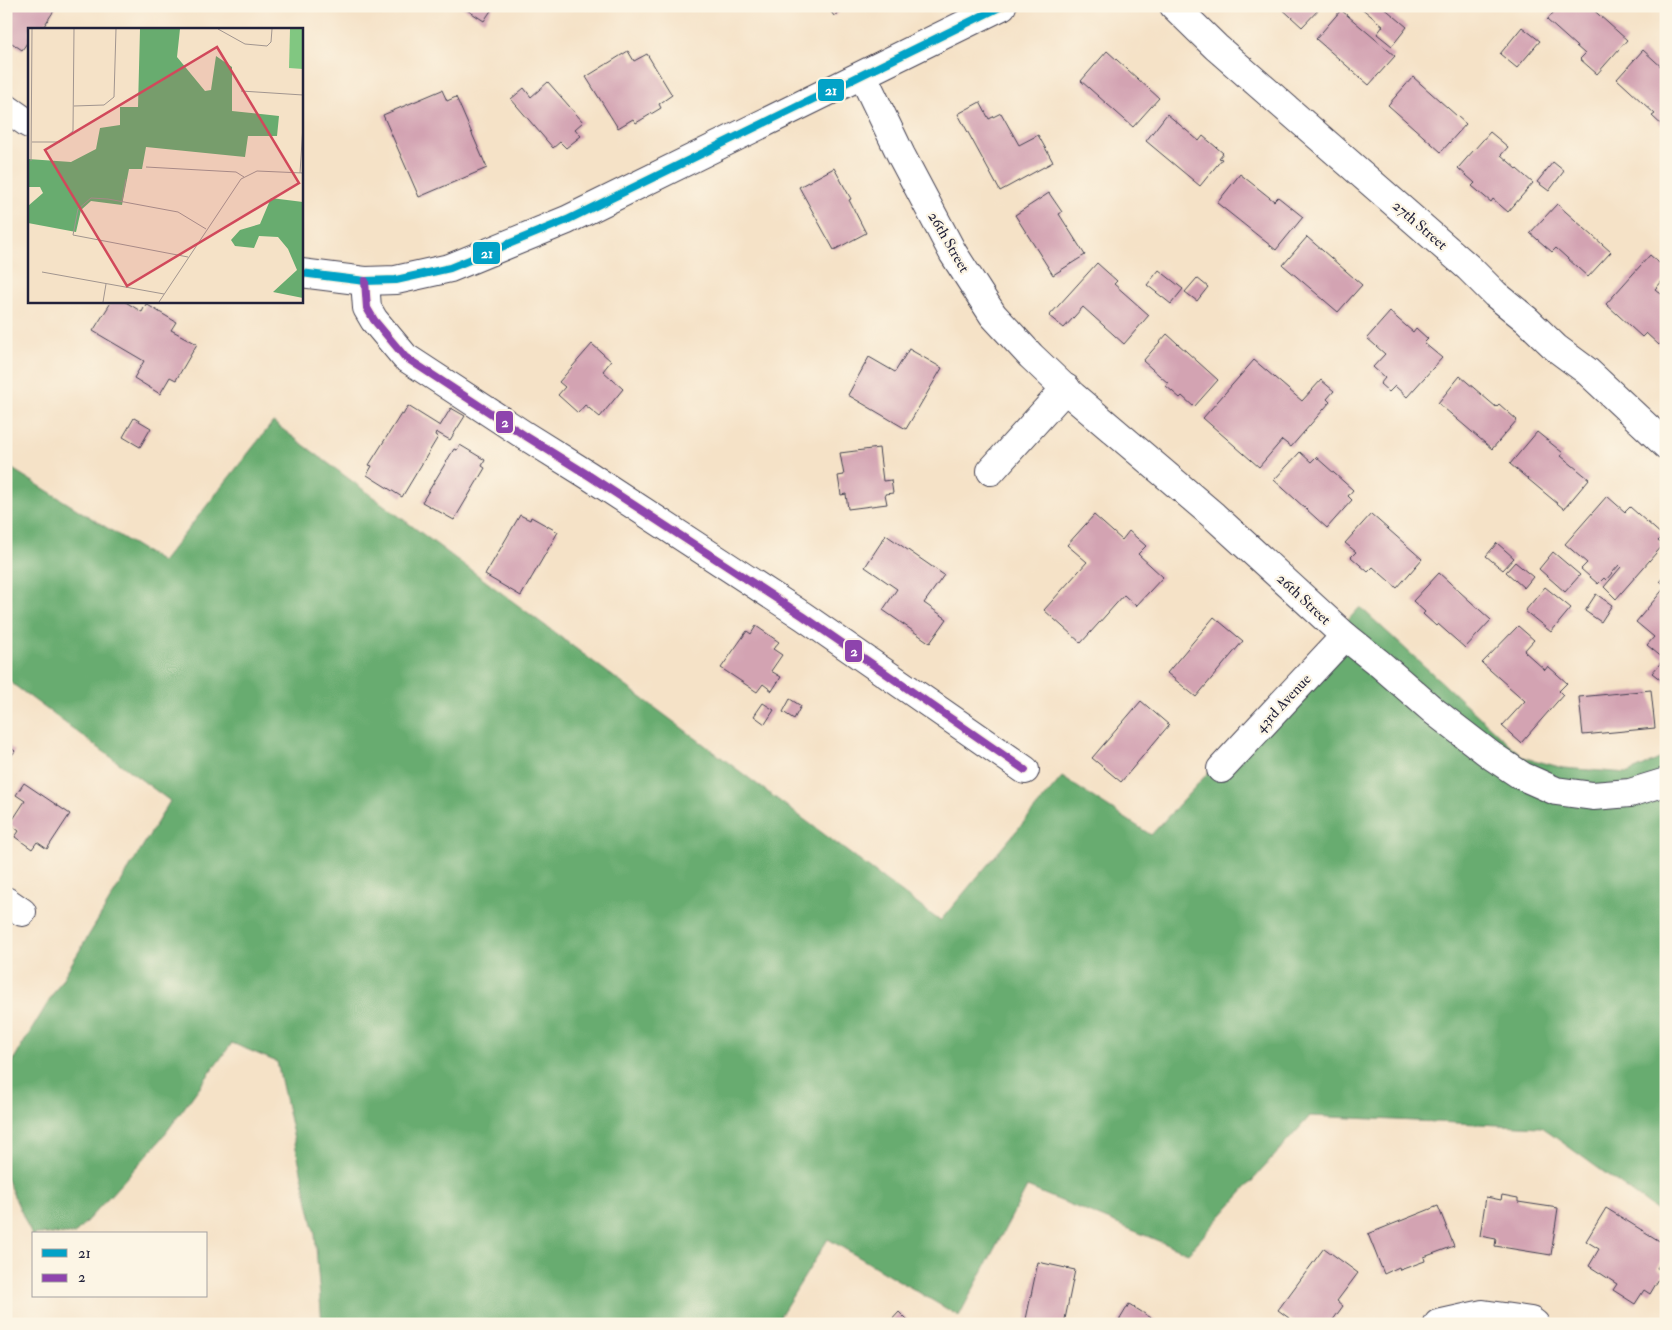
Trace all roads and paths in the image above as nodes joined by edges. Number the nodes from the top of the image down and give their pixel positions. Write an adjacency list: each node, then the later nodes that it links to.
1 (1002, 6): 3 (street)
2 (1174, 6): 9 (street, 27th Street)
3 (863, 76): 7 (street); 8 (street, 26th Street)
4 (6, 108): 5 (street)
5 (28, 123)
6 (302, 273): 7 (street)
7 (365, 281): 13 (street)
8 (1066, 388): 10 (street); 11 (street, 26th Street)
9 (1666, 445)
10 (991, 471)
11 (1345, 636): 12 (street, 43rd Avenue); 14 (street, 26th Street)
12 (1220, 769)
13 (1025, 770)
14 (1666, 782)
15 (1438, 1324): 16 (street)
16 (1535, 1324)

